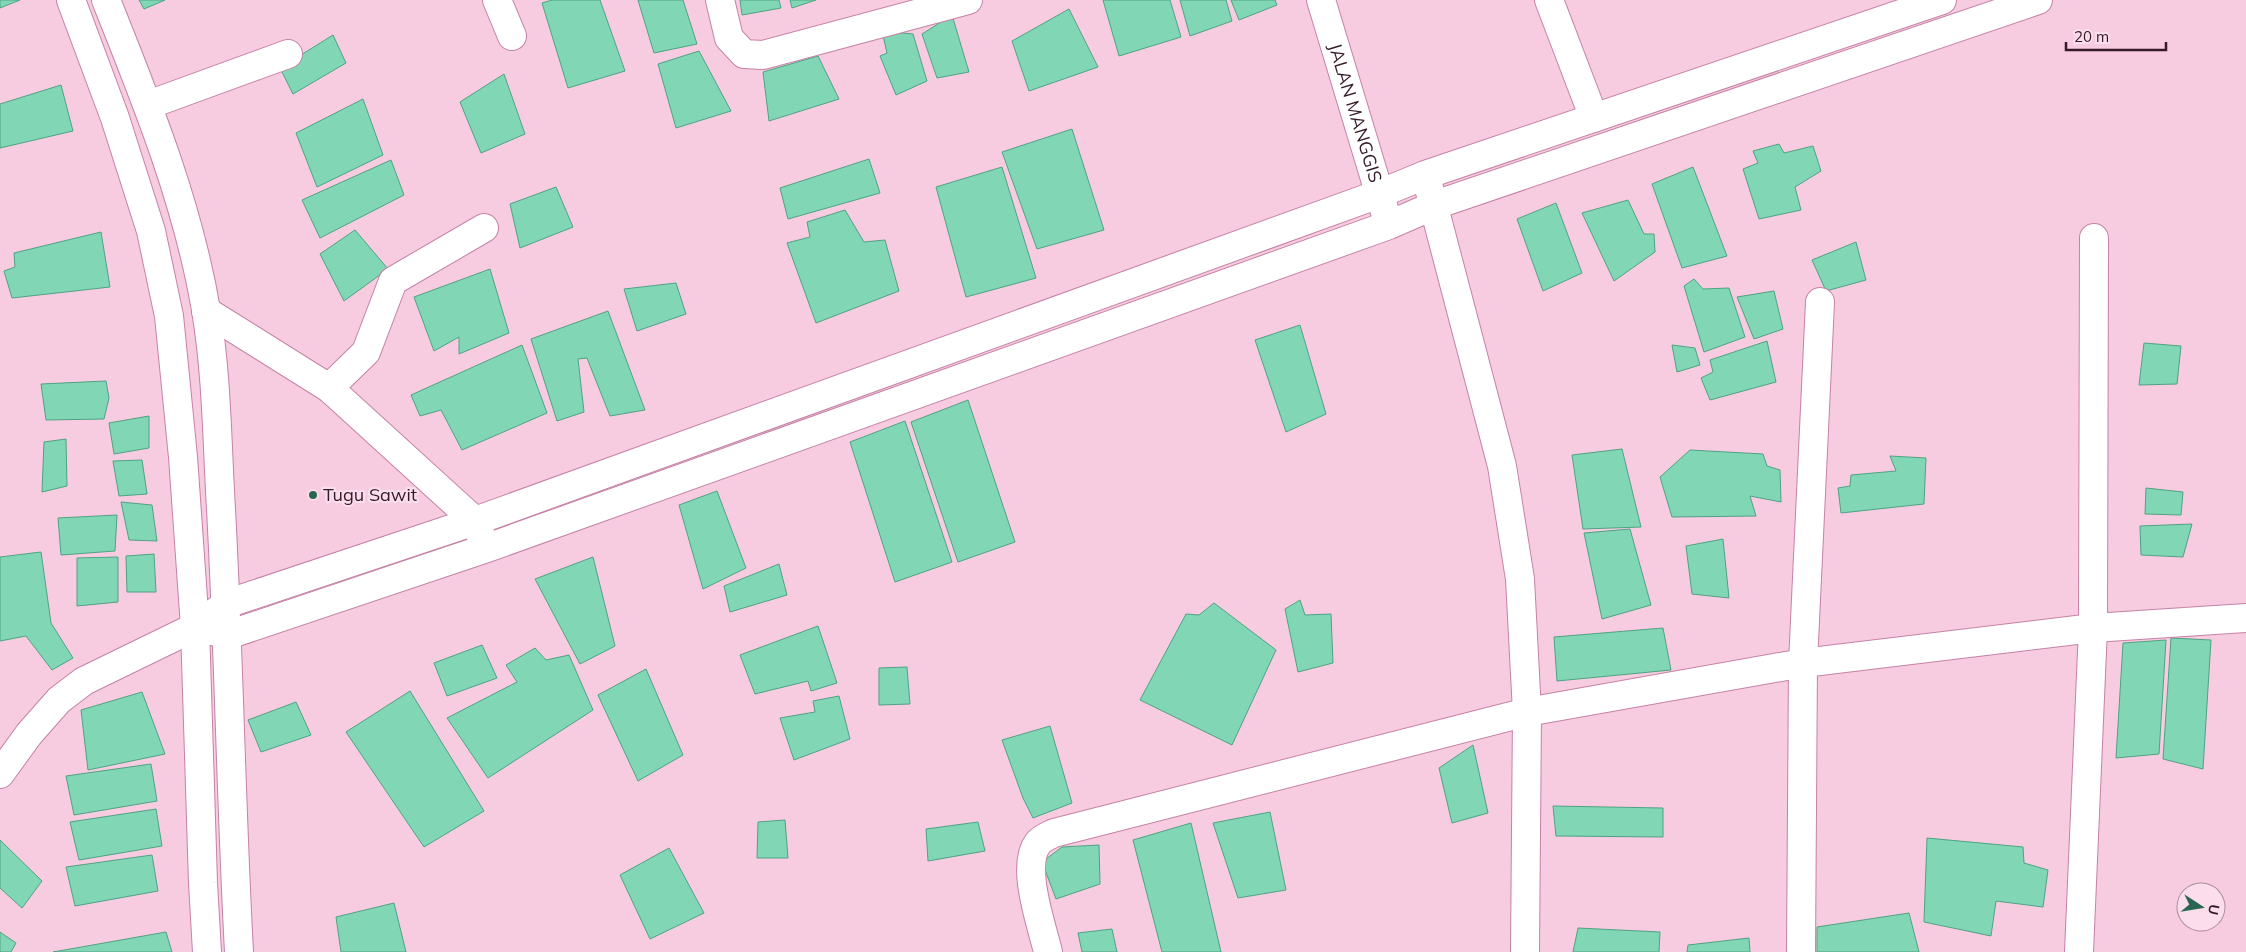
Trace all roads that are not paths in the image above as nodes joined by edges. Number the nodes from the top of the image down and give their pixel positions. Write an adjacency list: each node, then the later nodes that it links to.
1 (71, 0): 27 (main road)
2 (106, 0): 12 (main road)
3 (497, 0): 10 (main road)
4 (720, 0): 5 (main road)
5 (968, 0)
6 (1321, 0): 15 (main road, JALAN MANGGIS)
7 (1549, 0): 13 (main road)
8 (1942, 0): 13 (main road)
9 (2038, 0): 16 (main road)
10 (512, 36)
11 (288, 54): 12 (main road)
12 (148, 105): 21 (main road)
13 (1594, 118): 14 (main road)
14 (1425, 175): 15 (main road); 16 (main road)
15 (1379, 194): 17 (main road, JALAN MANGGIS); 23 (main road)
16 (1435, 205): 17 (main road); 31 (main road)
17 (1389, 225): 24 (main road)
18 (484, 228): 22 (main road)
19 (2094, 238): 28 (main road)
20 (1820, 302): 30 (main road)
21 (206, 311): 22 (main road); 25 (main road)
22 (329, 388): 23 (main road)
23 (475, 521): 24 (main road); 25 (main road)
24 (487, 548): 29 (main road)
25 (226, 604): 27 (main road); 29 (main road)
26 (2246, 618): 28 (main road)
27 (195, 627): 29 (main road); 32 (main road); 33 (main road)
28 (2093, 628): 30 (main road); 38 (main road)
29 (228, 635): 34 (main road)
30 (1803, 663): 31 (main road); 37 (main road)
31 (1527, 712): 35 (main road); 36 (main road)
32 (0, 774)
33 (207, 952)
34 (239, 952)
35 (1048, 952)
36 (1525, 952)
37 (1800, 952)
38 (2079, 952)

